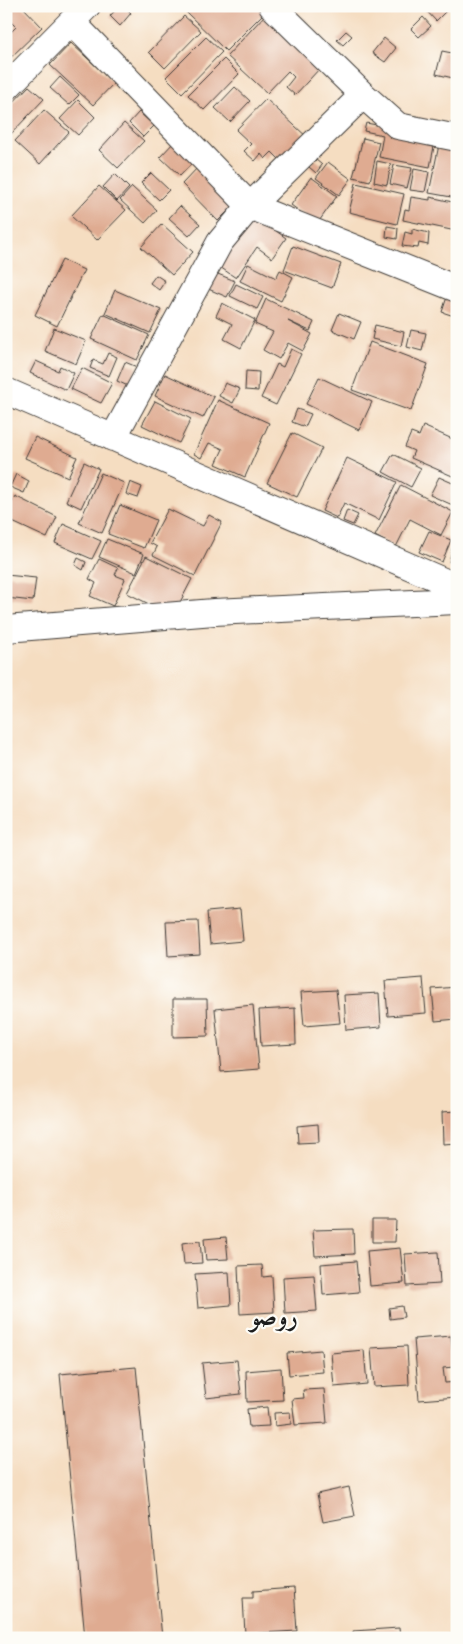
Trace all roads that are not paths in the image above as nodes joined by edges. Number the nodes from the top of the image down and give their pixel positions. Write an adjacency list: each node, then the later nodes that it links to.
1 (277, 8): 4 (street)
2 (79, 14): 3 (street); 6 (street)
3 (6, 88)
4 (363, 95): 5 (street); 6 (street)
5 (457, 138)
6 (250, 206): 7 (street); 9 (street)
7 (457, 289)
8 (6, 391): 9 (street)
9 (113, 438): 10 (street)
10 (457, 587)
11 (457, 602): 12 (street)
12 (6, 629)

